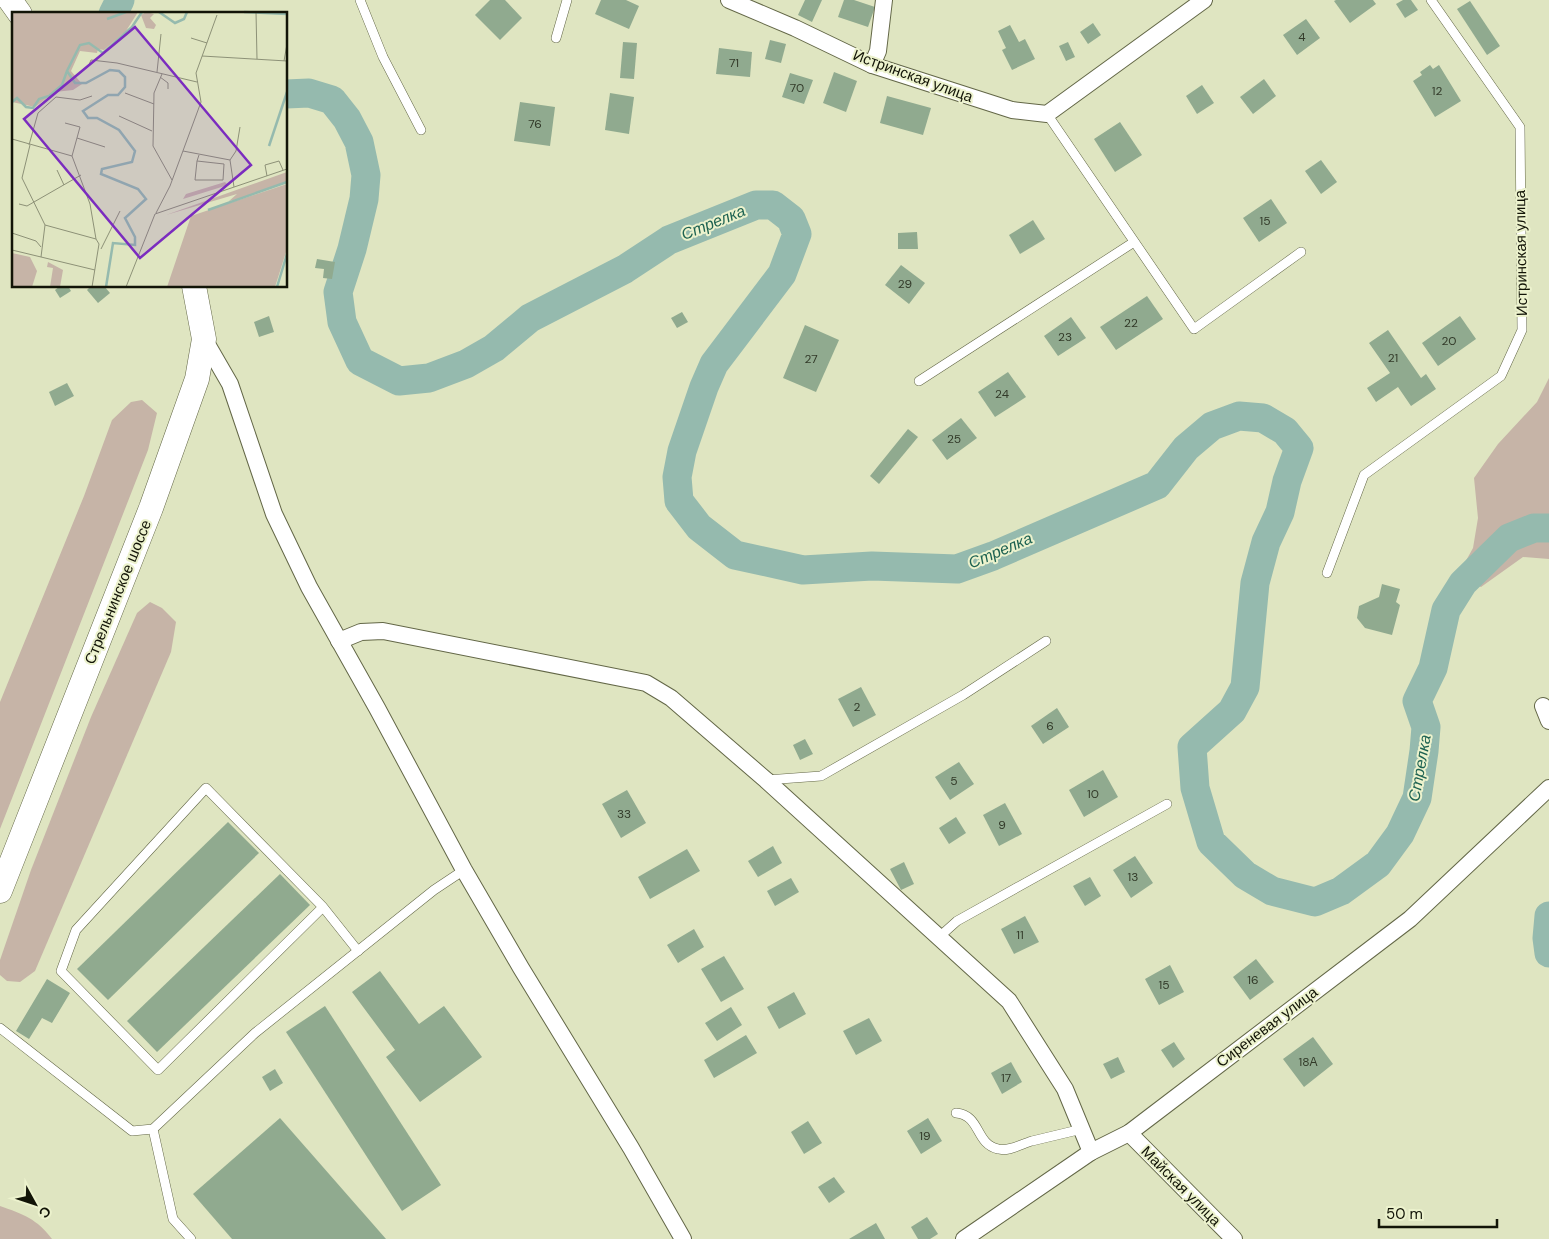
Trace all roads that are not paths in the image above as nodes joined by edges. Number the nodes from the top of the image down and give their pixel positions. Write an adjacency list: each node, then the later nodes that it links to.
1 (10, 0): 8 (main road)
2 (360, 0): 12 (lane)
3 (567, 0): 9 (lane)
4 (729, 0): 10 (street, Истринская улица)
5 (884, 0): 10 (street)
6 (1204, 0): 11 (street)
7 (1431, 0): 18 (lane, Истринская улица)
8 (19, 12)
9 (556, 38)
10 (872, 65): 11 (street, Истринская улица)
11 (1047, 114): 13 (lane)
12 (421, 130)
13 (1134, 242): 14 (lane); 17 (lane)
14 (1301, 252)
15 (194, 288): 16 (main road, Стрельнинское шоссе)
16 (204, 339): 19 (street); 25 (main road, Стрельнинское шоссе)
17 (919, 381)
18 (1327, 573)
19 (339, 640): 21 (street); 24 (street)
20 (1046, 641): 21 (lane)
21 (766, 780): 27 (street)
22 (1549, 788): 33 (street, Сиреневая улица)
23 (1167, 804): 27 (lane)
24 (464, 870): 28 (lane); 36 (street)
25 (0, 891)
26 (323, 907): 26 (lane); 28 (lane)
27 (938, 938): 31 (street)
28 (358, 951): 32 (lane)
29 (0, 1028): 32 (lane)
30 (956, 1113): 31 (lane)
31 (1082, 1129): 34 (street)
32 (153, 1130): 35 (lane)
33 (1128, 1132): 34 (street, Сиреневая улица); 38 (street, Майская улица)
34 (1091, 1152): 37 (street, Сиреневая улица)
35 (191, 1239)
36 (683, 1239)
37 (964, 1239)
38 (1234, 1239)

